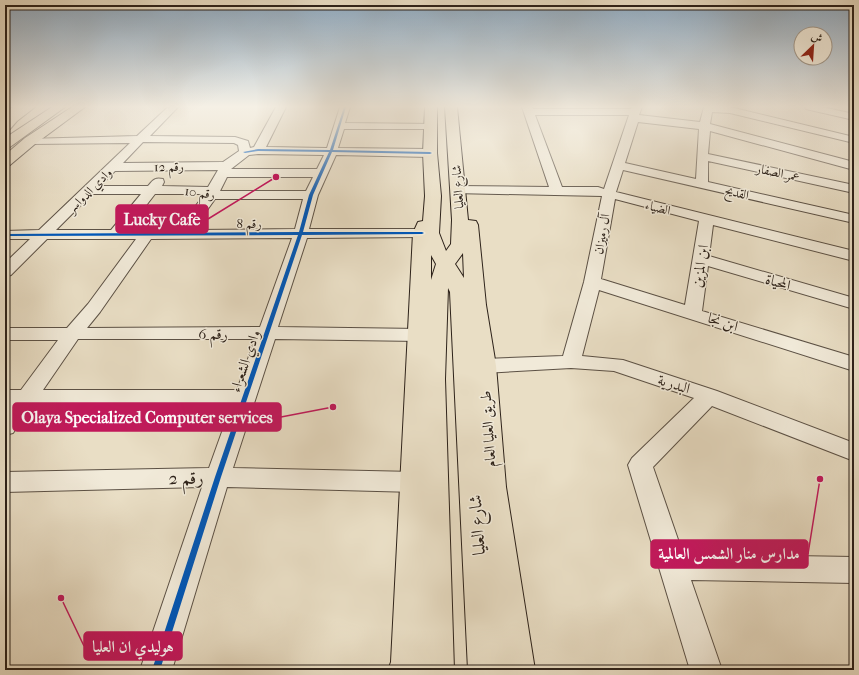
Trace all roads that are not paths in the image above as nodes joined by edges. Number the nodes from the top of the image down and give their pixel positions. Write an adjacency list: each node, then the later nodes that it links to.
1 (34, 138): 11 (main road)
2 (260, 138): 12 (street)
3 (335, 138): 13 (street, وادي الشعراء)
4 (430, 138): 15 (main road, شارع العليا)
5 (454, 138): 29 (main road, شارع العليا)
6 (537, 138): 30 (street)
7 (628, 138): 19 (street, آل رميزان)
8 (703, 138): 16 (street)
9 (752, 138): 18 (street)
10 (140, 139): 11 (street); 12 (street); 22 (street, وادي الدواسر)
11 (30, 141): 17 (main road)
12 (252, 151): 13 (street); 23 (street)
13 (330, 152): 15 (street); 24 (street, وادي الشعراء)
14 (854, 152): 18 (street)
15 (430, 153): 34 (main road, شارع العليا)
16 (702, 156): 25 (street); 27 (street, عمر الصفار)
17 (5, 162)
18 (841, 162): 21 (street)
19 (619, 165): 25 (street, القديح); 31 (street, آل رميزان)
20 (170, 166): 22 (street, رقم 12); 23 (street, رقم 12); 26 (street)
21 (854, 166)
22 (112, 167): 28 (street, وادي الدواسر)
23 (224, 170): 24 (street, رقم 12); 32 (street)
24 (321, 173): 33 (street, وادي الشعراء)
25 (702, 184): 36 (street, القديح)
26 (153, 189): 28 (street, رقم 10); 32 (street, رقم 10); 39 (street)
27 (854, 189)
28 (88, 190): 43 (street, وادي الدواسر)
29 (458, 190): 30 (street, الضياء); 46 (main road, شارع العليا); 57 (main road, طريق العليا العام)
30 (557, 191): 31 (street, الضياء)
31 (609, 194): 35 (street, الضياء); 48 (street, آل رميزان)
32 (211, 195): 33 (street, رقم 10); 41 (street)
33 (311, 195): 37 (street, وادي الشعراء)
34 (433, 196): 38 (main road); 46 (main road, شارع العليا)
35 (707, 219): 44 (street, الضياء); 45 (street, ابن المزين)
36 (854, 219)
37 (301, 233): 38 (street, رقم 8); 41 (street, رقم 8); 51 (street, وادي الشعراء)
38 (422, 233): 54 (main road)
39 (116, 234): 40 (street, رقم 8); 43 (street, رقم 8)
40 (147, 234): 41 (street, رقم 8); 53 (street)
41 (182, 234)
42 (5, 235): 43 (street, رقم 8)
43 (44, 235): 47 (street, وادي الدواسر)
44 (854, 256)
45 (701, 259): 49 (street, المحياة); 50 (street, ابن المزين)
46 (446, 263): 71 (main road, شارع العليا); 72 (main road, شارع العليا)
47 (5, 272)
48 (592, 282): 50 (street, ابن نجا); 55 (street, آل رميزان)
49 (854, 304)
50 (693, 312): 56 (street, ابن نجا)
51 (268, 333): 53 (street, رقم 6); 54 (street, رقم 6); 61 (street, وادي الشعراء)
52 (5, 334): 53 (street, رقم 6)
53 (72, 334): 60 (street)
54 (420, 335): 66 (main road)
55 (571, 362): 57 (street, البدرية); 58 (street, البدرية)
56 (854, 364)
57 (484, 366): 73 (main road, طريق العليا العام)
58 (709, 396): 63 (street, البدرية); 67 (street)
59 (5, 397): 60 (street)
60 (26, 397): 61 (street); 62 (street)
61 (246, 397): 64 (street, وادي الشعراء)
62 (5, 427)
63 (854, 452)
64 (218, 477): 65 (street, رقم 2); 66 (street, رقم 2); 69 (street, وادي الشعراء)
65 (5, 482)
66 (415, 482): 70 (main road)
67 (673, 567): 68 (street); 74 (street)
68 (854, 570)
69 (156, 670)
70 (407, 670)
71 (435, 670)
72 (487, 670)
73 (516, 670)
74 (706, 670)

